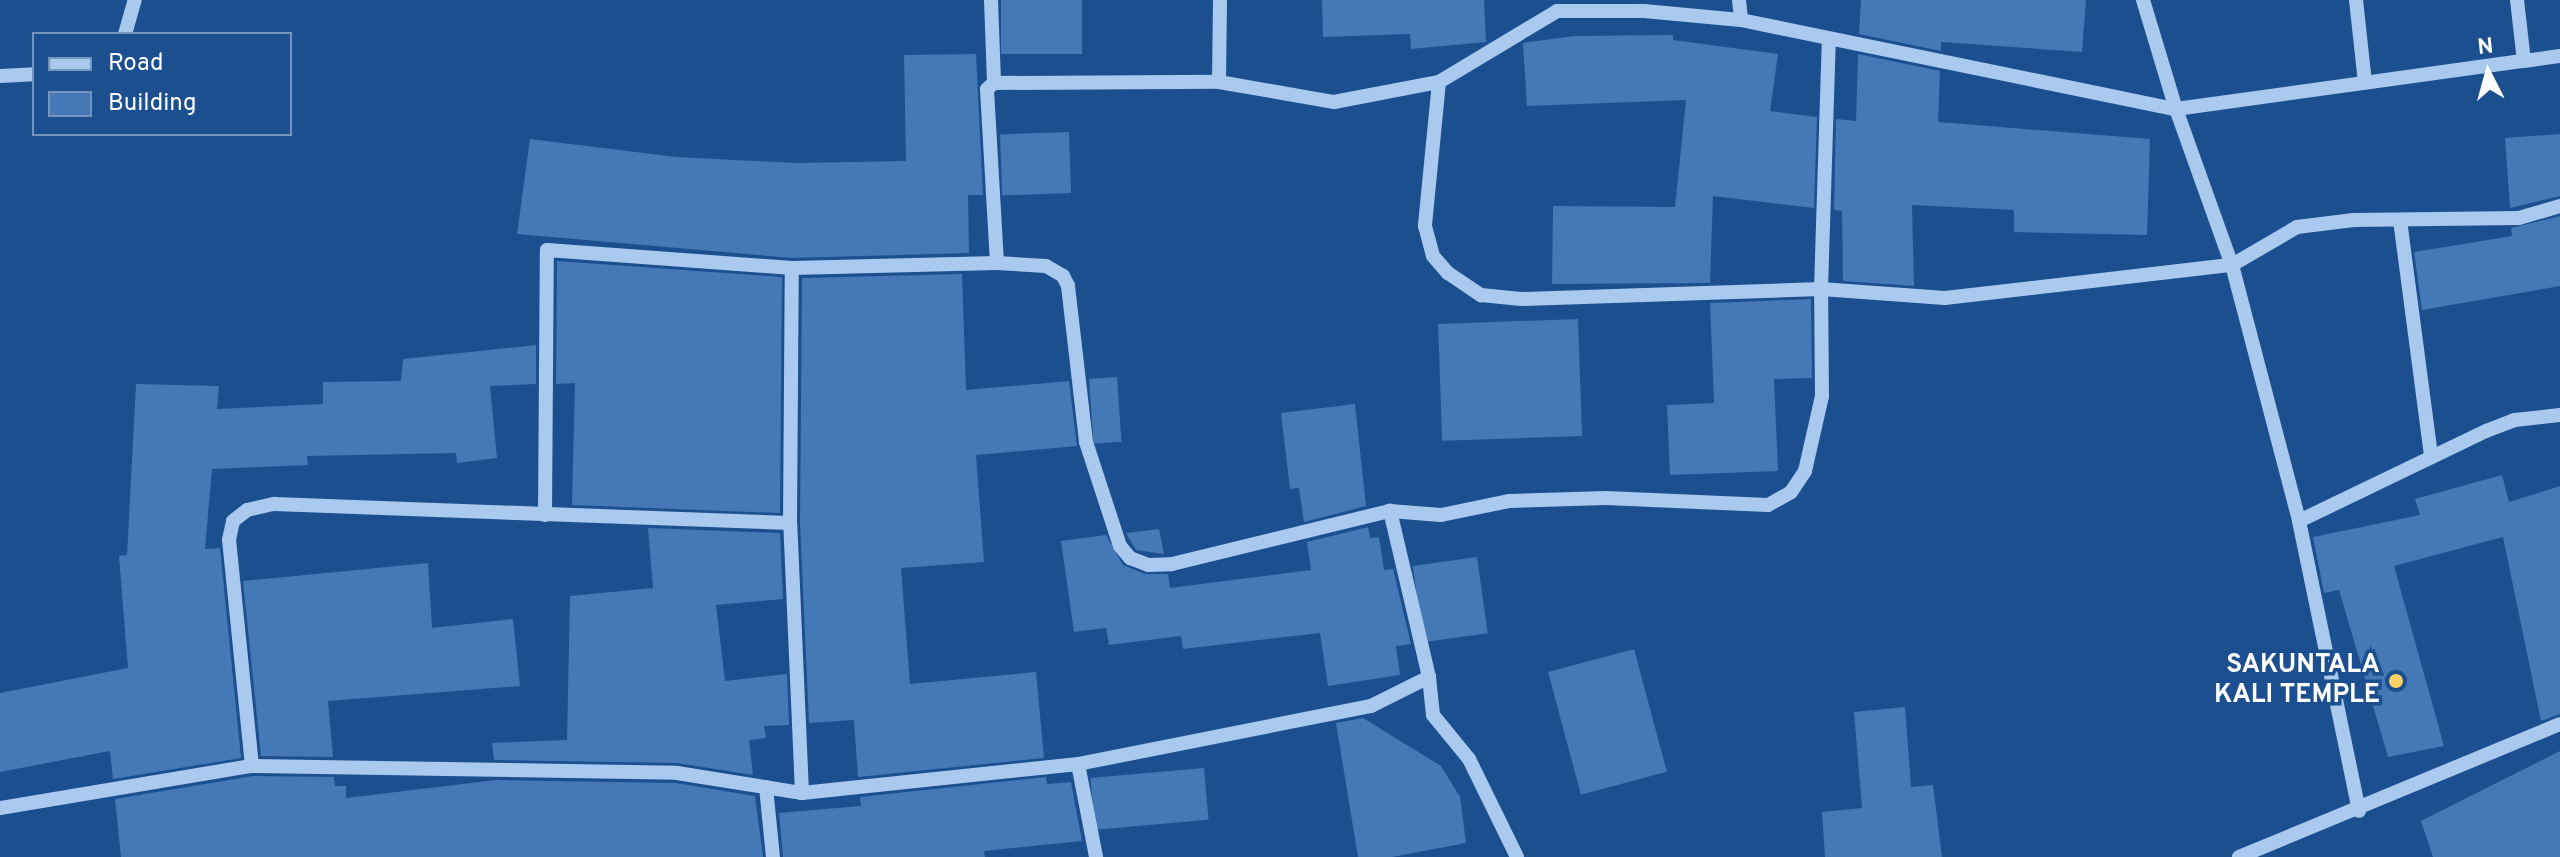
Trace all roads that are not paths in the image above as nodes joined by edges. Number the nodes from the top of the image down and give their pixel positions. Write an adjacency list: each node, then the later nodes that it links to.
1 (135, 0): 9 (street)
2 (991, 0): 17 (street)
3 (1220, 0): 15 (street)
4 (1739, 0): 8 (street)
5 (2143, 0): 19 (street)
6 (2356, 0): 18 (street)
7 (2517, 0): 12 (street)
8 (1741, 20): 10 (street); 16 (street)
9 (126, 32)
10 (1829, 40): 19 (street); 25 (street)
11 (2560, 56): 12 (street)
12 (2524, 61): 18 (street)
13 (32, 74): 14 (street)
14 (0, 76)
15 (1219, 82): 16 (street); 17 (street)
16 (1439, 82): 25 (street)
17 (994, 83): 22 (street)
18 (2365, 83): 19 (street)
19 (2176, 109): 23 (street)
20 (2560, 206): 21 (street)
21 (2400, 220): 23 (street); 27 (street)
22 (997, 263): 24 (street); 28 (street)
23 (2232, 265): 25 (street); 30 (street)
24 (792, 268): 29 (street); 31 (street)
25 (1821, 289): 28 (street)
26 (2560, 415): 27 (street)
27 (2431, 454): 30 (street)
28 (1390, 511): 32 (street)
29 (545, 515): 31 (street); 35 (street)
30 (2299, 521): 39 (street)
31 (790, 523): 37 (street)
32 (1429, 677): 34 (street); 42 (street)
33 (2560, 724): 39 (street)
34 (1078, 764): 37 (street); 41 (street)
35 (252, 766): 36 (street); 38 (street)
36 (766, 787): 37 (street); 40 (street)
37 (802, 793)
38 (0, 808)
39 (2359, 811): 43 (street)
40 (773, 857)
41 (1096, 857)
42 (1517, 857)
43 (2239, 857)

